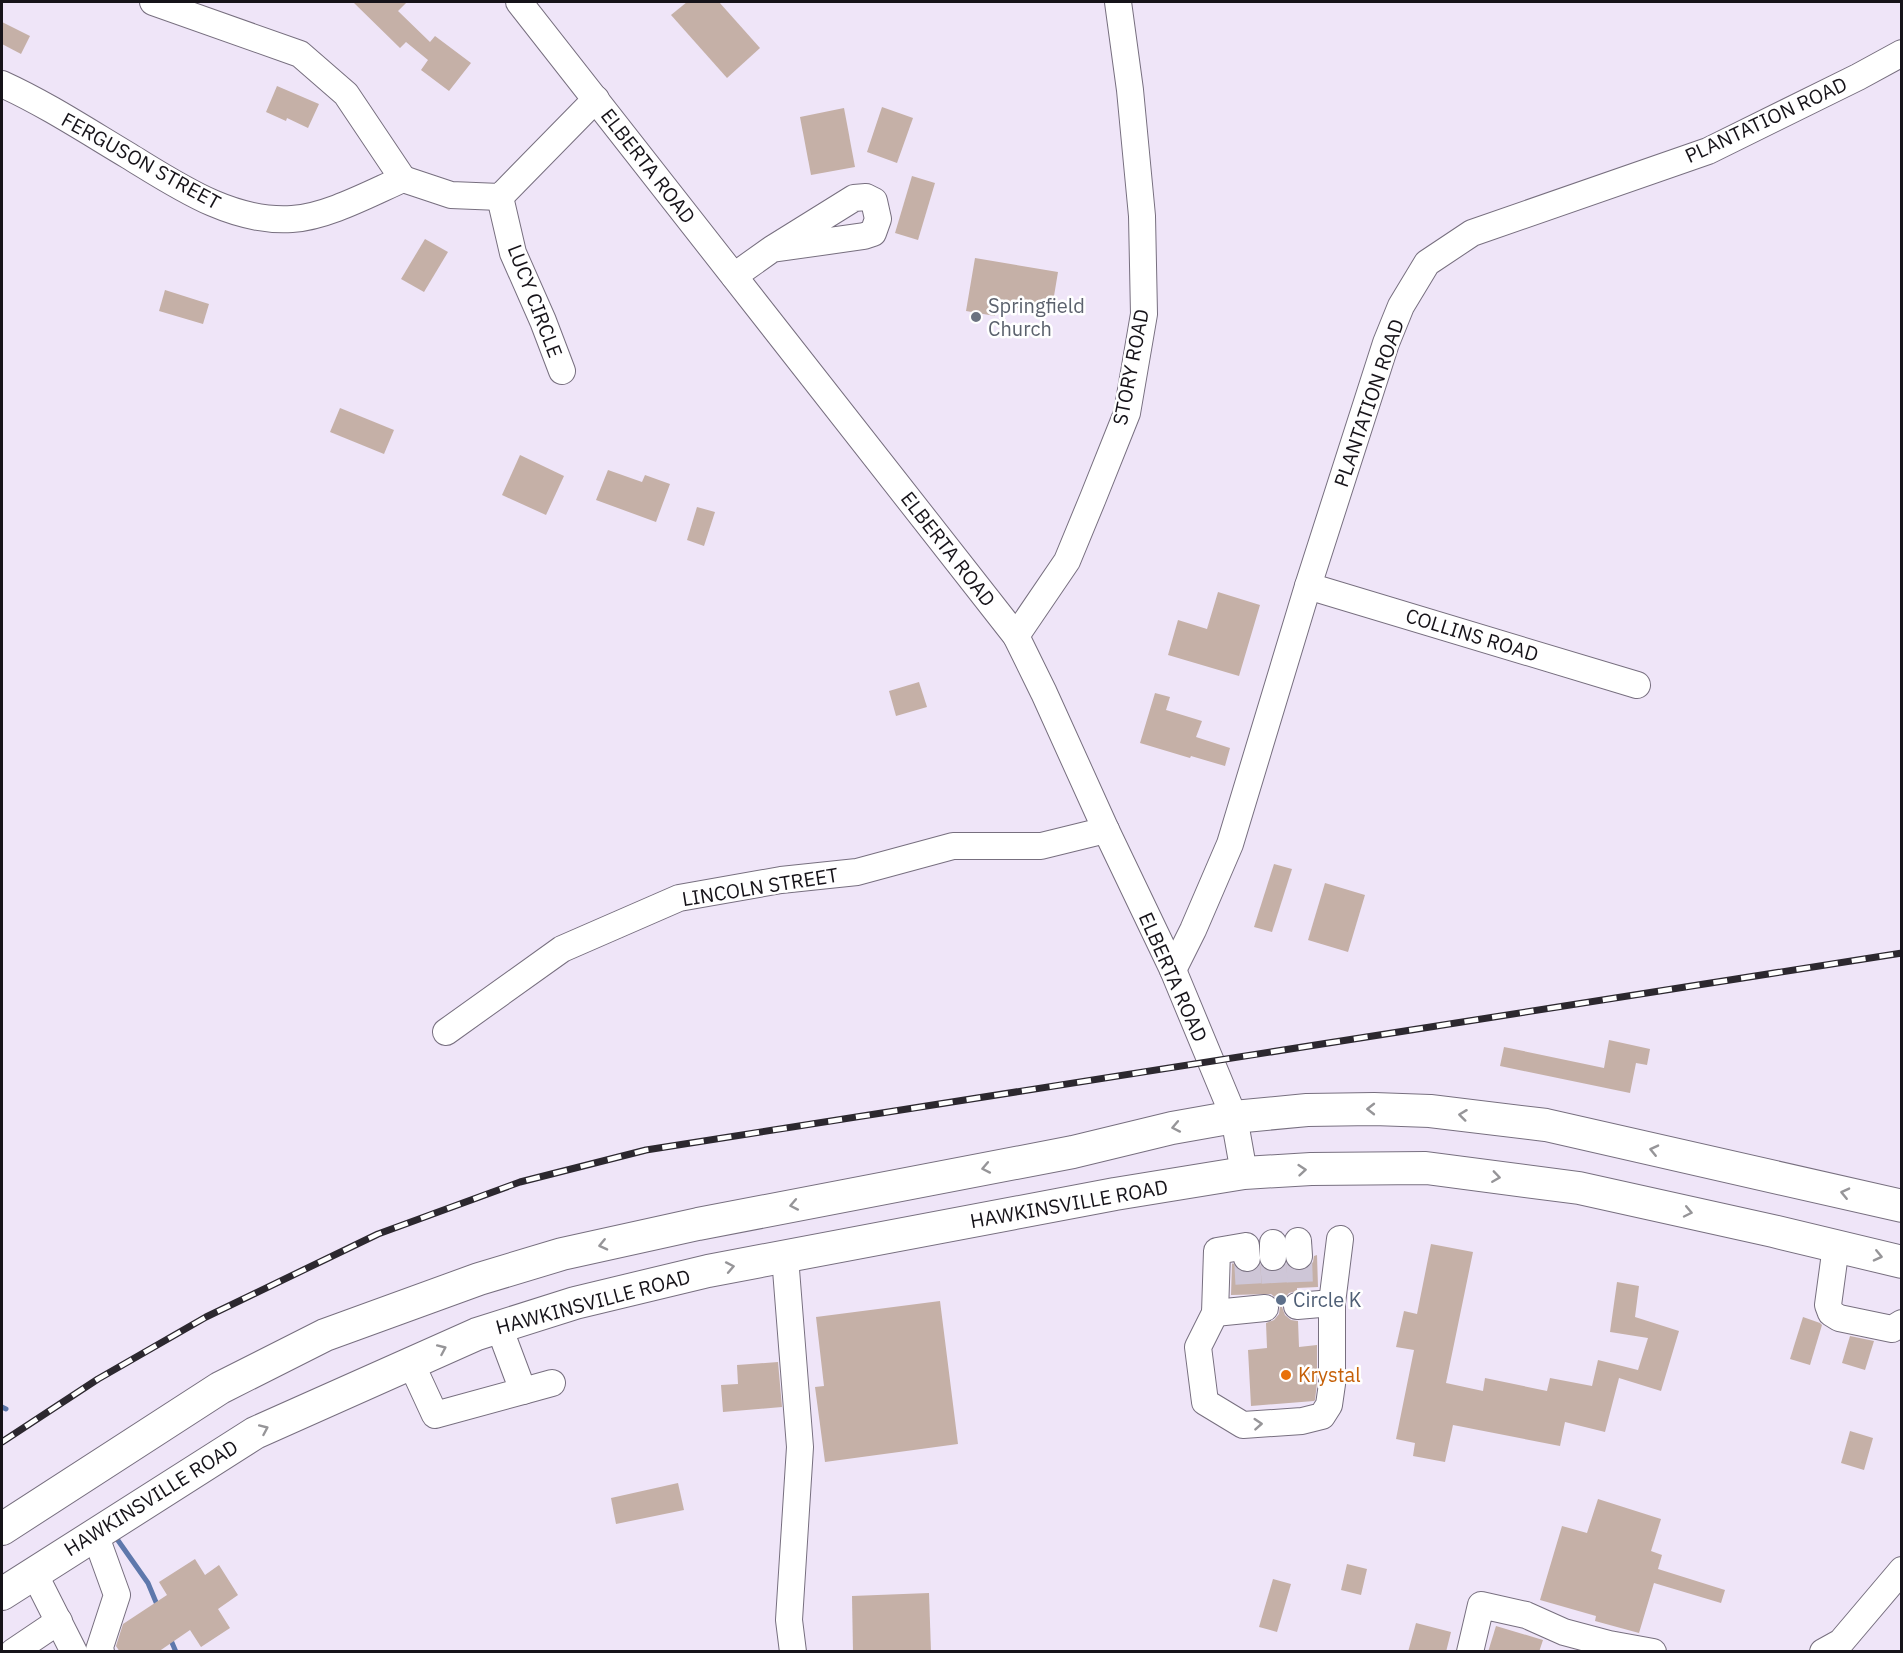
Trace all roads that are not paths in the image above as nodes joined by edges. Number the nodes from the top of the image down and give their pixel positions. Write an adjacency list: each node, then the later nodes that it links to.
1 (153, 2): 7 (street)
2 (519, 2): 6 (street, ELBERTA ROAD)
3 (1118, 2): 13 (street, STORY ROAD)
4 (1902, 53): 12 (street, PLANTATION ROAD)
5 (2, 84): 7 (street, FERGUSON STREET)
6 (596, 99): 8 (street); 10 (street, ELBERTA ROAD)
7 (403, 179): 8 (street)
8 (500, 196): 11 (street, LUCY CIRCLE)
9 (772, 249): 10 (street)
10 (734, 276): 13 (street, ELBERTA ROAD)
11 (562, 371)
12 (1308, 586): 14 (street, COLLINS ROAD); 16 (street, PLANTATION ROAD)
13 (1016, 636): 15 (street, ELBERTA ROAD)
14 (1636, 685)
15 (1106, 830): 16 (street, ELBERTA ROAD); 17 (street, LINCOLN STREET)
16 (1173, 970): 18 (street, ELBERTA ROAD)
17 (446, 1032)
18 (1234, 1117): 19 (street, ELBERTA ROAD); 20 (main road, one-way to 18); 35 (main road, one-way to 35)
19 (1244, 1173): 22 (main road, HAWKINSVILLE ROAD, one-way to 22); 23 (main road, HAWKINSVILLE ROAD)
20 (1902, 1206)
21 (1340, 1239): 28 (street)
22 (1836, 1246): 25 (main road, HAWKINSVILLE ROAD, one-way to 25); 30 (street)
23 (785, 1257): 31 (main road, HAWKINSVILLE ROAD, one-way to 23); 44 (street)
24 (1247, 1258): 29 (street)
25 (1902, 1262)
26 (1299, 1300): 28 (street)
27 (1255, 1303): 29 (street)
28 (1332, 1303): 29 (street, one-way to 28)
29 (1215, 1313)
30 (1902, 1323)
31 (499, 1327): 32 (main road, HAWKINSVILLE ROAD, one-way to 31); 34 (street)
32 (411, 1363): 34 (street); 36 (main road, HAWKINSVILLE ROAD, one-way to 32)
33 (552, 1383): 34 (street)
34 (523, 1391)
35 (2, 1529)
36 (95, 1534): 38 (main road, HAWKINSVILLE ROAD); 43 (street)
37 (1902, 1570): 47 (street)
38 (34, 1573): 39 (main road, HAWKINSVILLE ROAD); 40 (street)
39 (2, 1594)
40 (58, 1621): 41 (street); 42 (street)
41 (13, 1652)
42 (74, 1652)
43 (101, 1652)
44 (793, 1652)
45 (1470, 1652): 46 (street)
46 (1653, 1652)
47 (1823, 1652)

